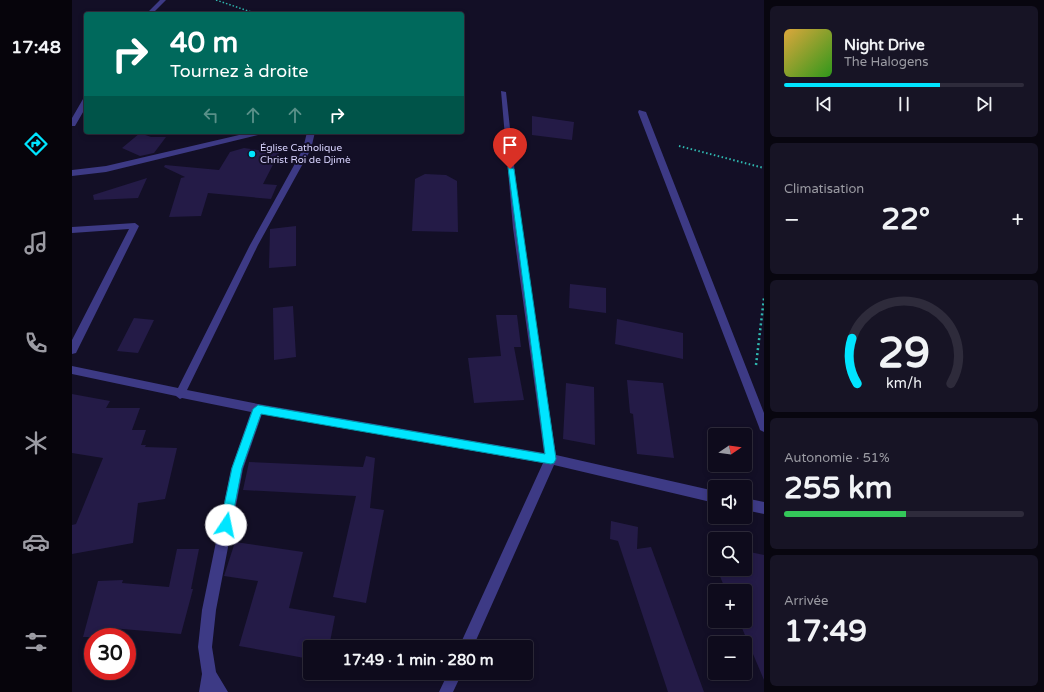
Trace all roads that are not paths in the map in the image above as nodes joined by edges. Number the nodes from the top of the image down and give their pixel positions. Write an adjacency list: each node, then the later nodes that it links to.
1 (163, 0): 2 (street)
2 (151, 12)
3 (502, 92): 16 (street)
4 (84, 104): 6 (street)
5 (642, 112): 15 (street)
6 (72, 124)
7 (254, 134): 9 (street)
8 (311, 134): 13 (street)
9 (72, 173)
10 (72, 230): 11 (street)
11 (72, 350)
12 (72, 370): 13 (street)
13 (180, 394): 14 (street)
14 (258, 409): 16 (street); 21 (street)
15 (764, 427)
16 (551, 459): 17 (street); 20 (street)
17 (708, 495)
18 (752, 505): 19 (street)
19 (764, 508)
20 (469, 640)
21 (209, 674): 23 (street); 24 (street)
22 (452, 680): 25 (street)
23 (206, 692)
24 (221, 692)
25 (446, 692)

